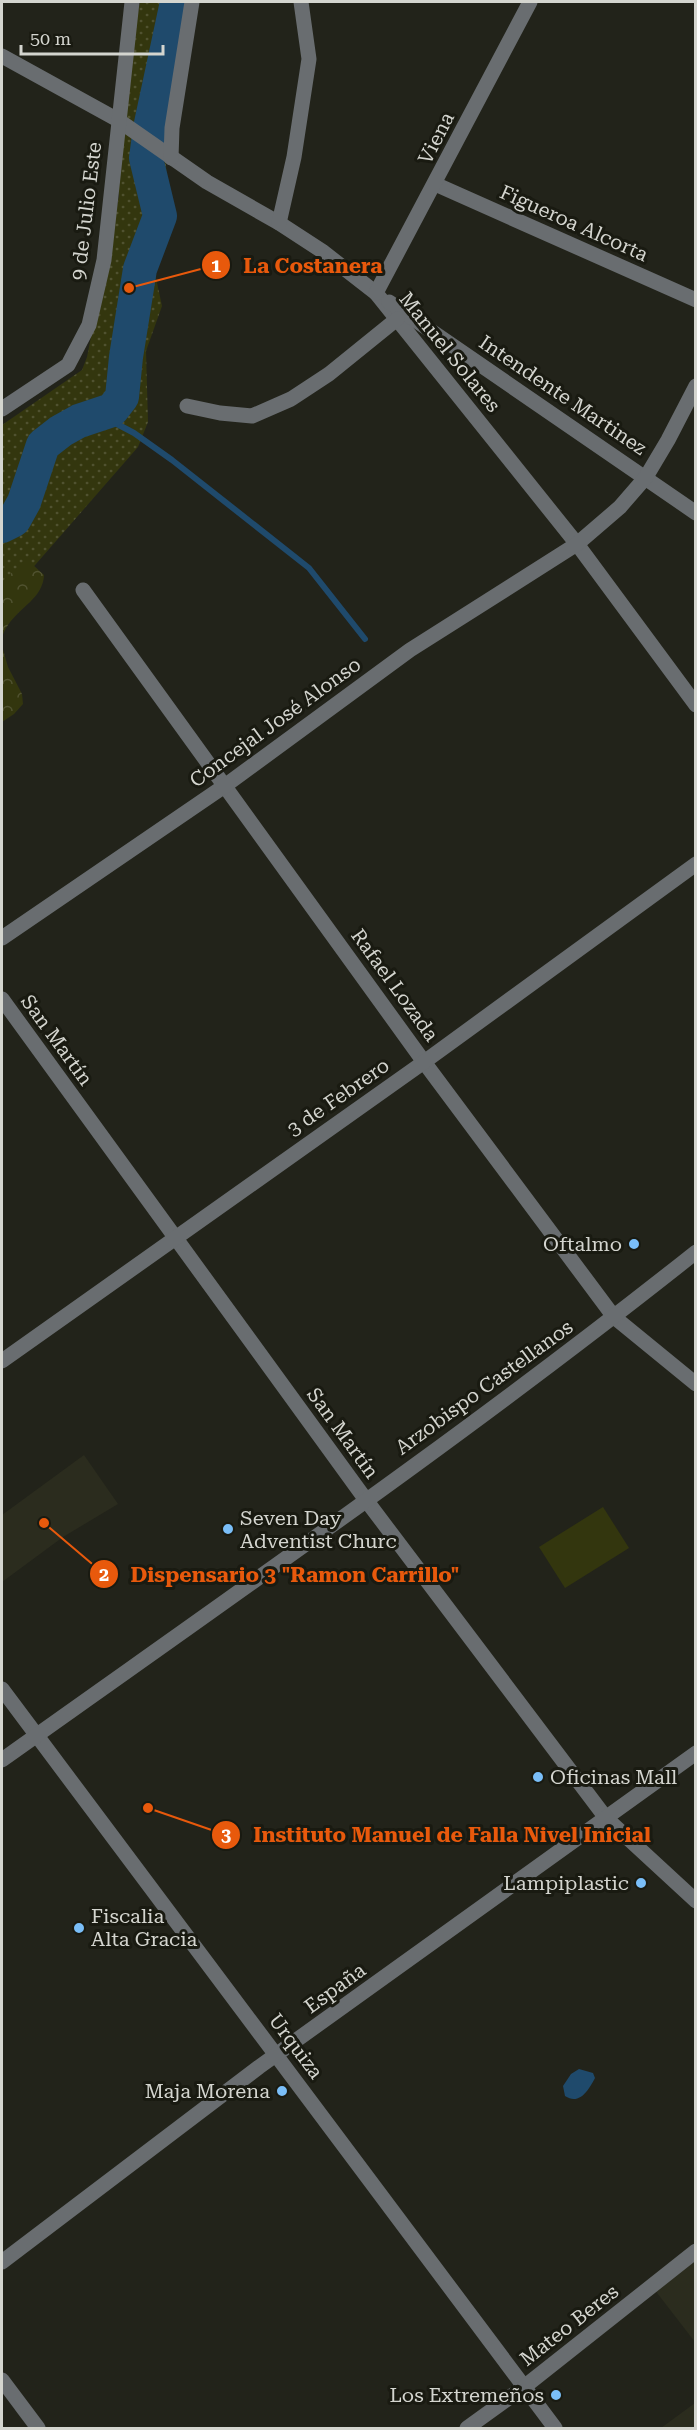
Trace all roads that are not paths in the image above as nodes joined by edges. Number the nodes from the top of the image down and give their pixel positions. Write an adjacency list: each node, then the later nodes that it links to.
1 (132, 2): 6 (street, 9 de Julio Este)
2 (192, 2): 7 (street)
3 (301, 2): 9 (street)
4 (530, 2): 8 (street, Viena)
5 (2, 56): 6 (street, Manuel Solares)
6 (121, 122): 7 (street, Manuel Solares); 15 (street, 9 de Julio Este)
7 (168, 156): 9 (street, Manuel Solares)
8 (435, 184): 10 (street, Viena); 11 (street, Figueroa Alcorta)
9 (279, 223): 10 (street, Manuel Solares)
10 (376, 293): 12 (street, Manuel Solares); 16 (street, Intendente Martinez)
11 (696, 300)
12 (397, 319): 14 (street); 18 (street, Manuel Solares)
13 (696, 386): 16 (street, Concejal José Alonso)
14 (187, 405)
15 (2, 409)
16 (646, 477): 17 (street, Intendente Martinez); 18 (street, Concejal José Alonso)
17 (696, 513)
18 (577, 544): 20 (street, Manuel Solares); 21 (street, Concejal José Alonso)
19 (83, 590): 21 (street, Rafael Lozada)
20 (696, 705)
21 (226, 785): 23 (street, Concejal José Alonso); 25 (street, Rafael Lozada)
22 (696, 864): 25 (street, 3 de Febrero)
23 (2, 938)
24 (2, 999): 26 (street, San Martín)
25 (424, 1062): 26 (street, 3 de Febrero); 28 (street, Rafael Lozada)
26 (176, 1238): 29 (street, 3 de Febrero); 31 (street, San Martín)
27 (696, 1252): 28 (street, Arzobispo Castellanos)
28 (614, 1317): 30 (street, Rafael Lozada); 31 (street, Arzobispo Castellanos)
29 (2, 1361)
30 (696, 1384)
31 (366, 1500): 33 (street, Arzobispo Castellanos); 36 (street, San Martín)
32 (2, 1689): 33 (street, Urquiza)
33 (36, 1736): 35 (street, Arzobispo Castellanos); 38 (street, Urquiza)
34 (696, 1753): 36 (street, España)
35 (2, 1760)
36 (606, 1818): 37 (street, San Martín); 38 (street, España)
37 (696, 1901)
38 (277, 2056): 40 (street, España); 42 (street, Urquiza)
39 (696, 2251): 42 (street, Mateo Beres)
40 (2, 2262)
41 (2, 2380): 43 (street)
42 (524, 2387): 44 (street, Mateo Beres); 45 (street, Urquiza)
43 (38, 2428)
44 (467, 2428)
45 (555, 2428)

